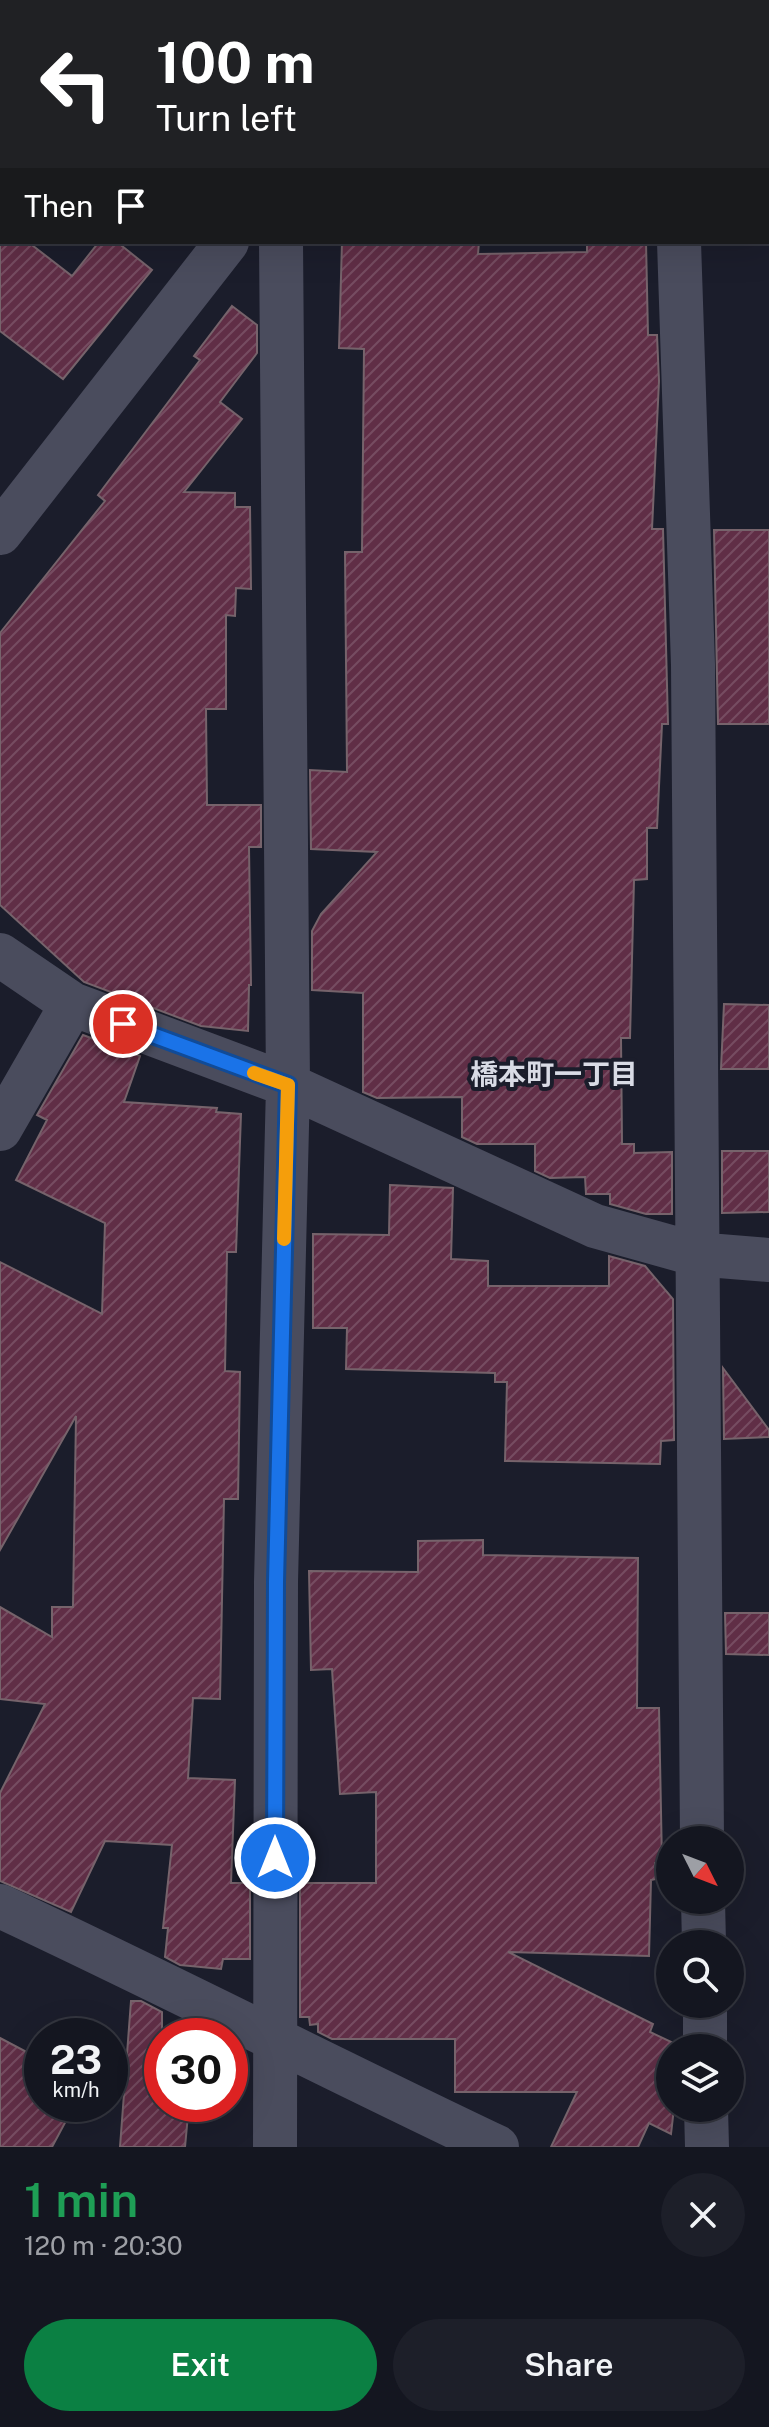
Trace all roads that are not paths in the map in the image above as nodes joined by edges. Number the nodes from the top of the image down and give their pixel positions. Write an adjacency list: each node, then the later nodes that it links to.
1 (225, 244): 4 (street)
2 (281, 244): 7 (street)
3 (679, 244): 9 (street)
4 (0, 533)
5 (0, 955): 6 (street)
6 (72, 1004): 7 (street); 8 (street)
7 (288, 1085): 9 (street); 13 (street)
8 (0, 1129)
9 (695, 1254): 10 (street); 11 (street)
10 (769, 1260)
11 (702, 1826)
12 (0, 1906): 13 (street)
13 (274, 2042): 15 (street); 16 (street)
14 (706, 2122): 17 (street)
15 (275, 2147)
16 (497, 2147)
17 (707, 2147)

